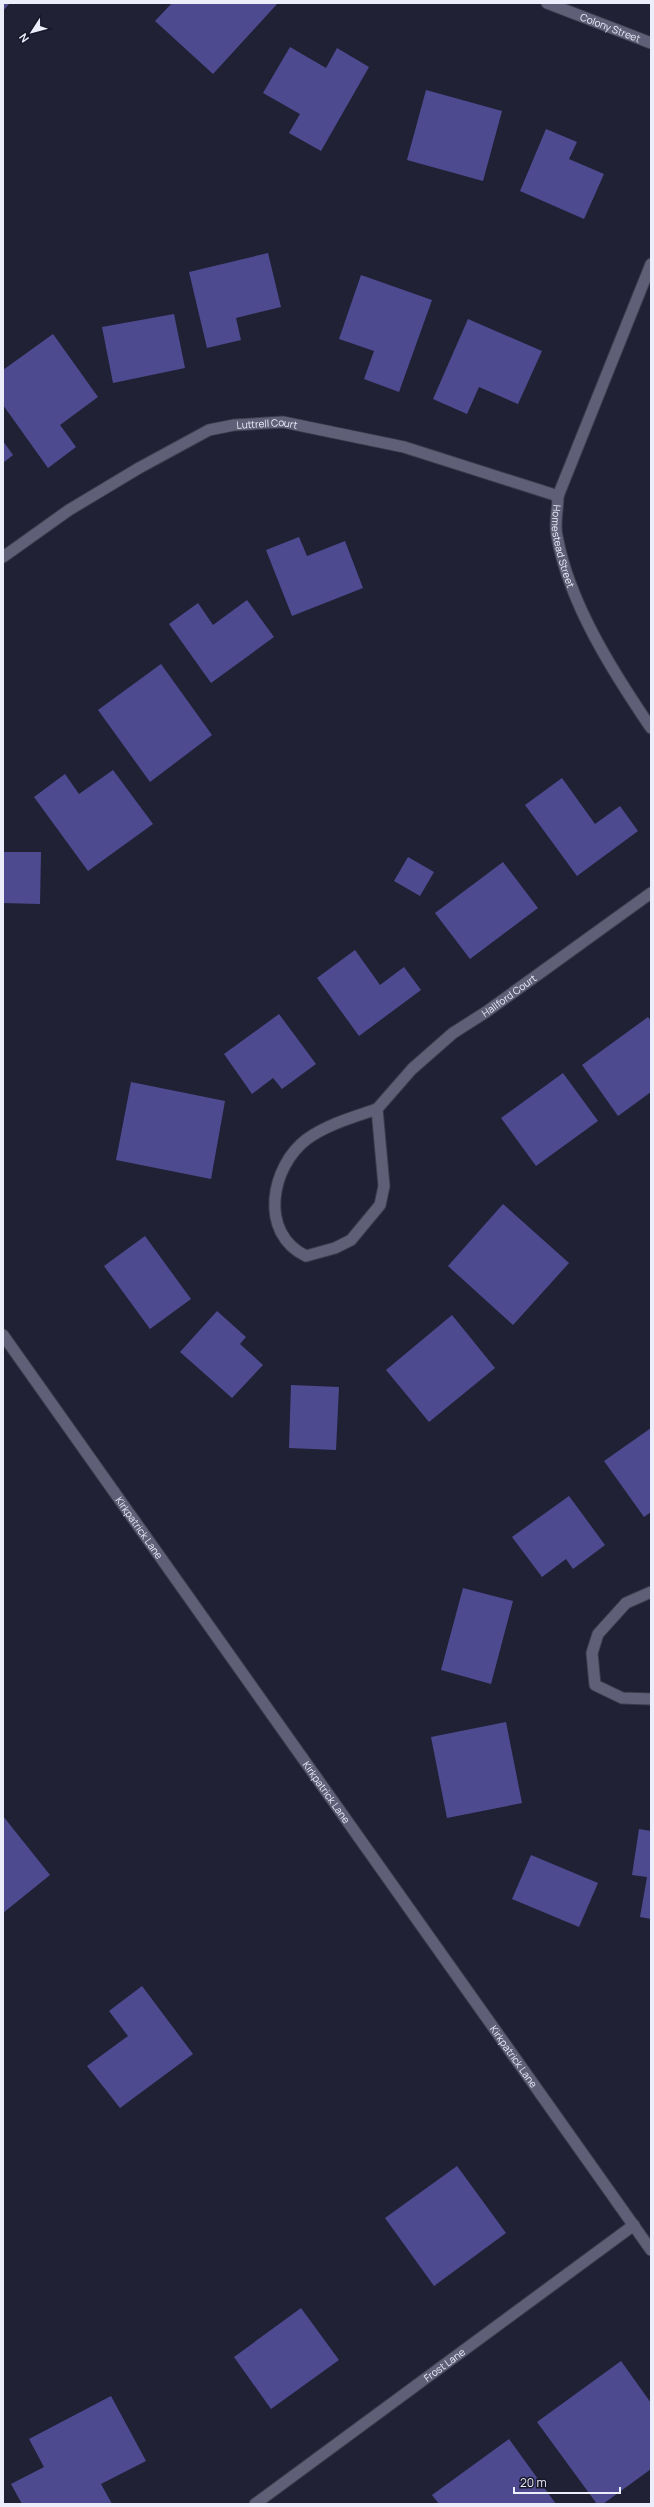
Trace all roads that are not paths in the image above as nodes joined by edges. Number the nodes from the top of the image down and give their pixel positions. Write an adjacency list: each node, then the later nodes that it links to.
1 (547, 3): 2 (street, Colony Street)
2 (651, 43)
3 (651, 264): 4 (street, Homestead Street)
4 (558, 496): 5 (street, Luttrell Court); 6 (street, Homestead Street)
5 (3, 557)
6 (651, 728)
7 (651, 893): 8 (street, Hallford Court)
8 (377, 1109): 8 (street)
9 (3, 1335): 12 (street, Kirkpatrick Lane)
10 (651, 1592): 11 (street)
11 (651, 1699)
12 (634, 2225): 13 (street, Kirkpatrick Lane); 14 (street, Frost Lane)
13 (651, 2250)
14 (255, 2504)

